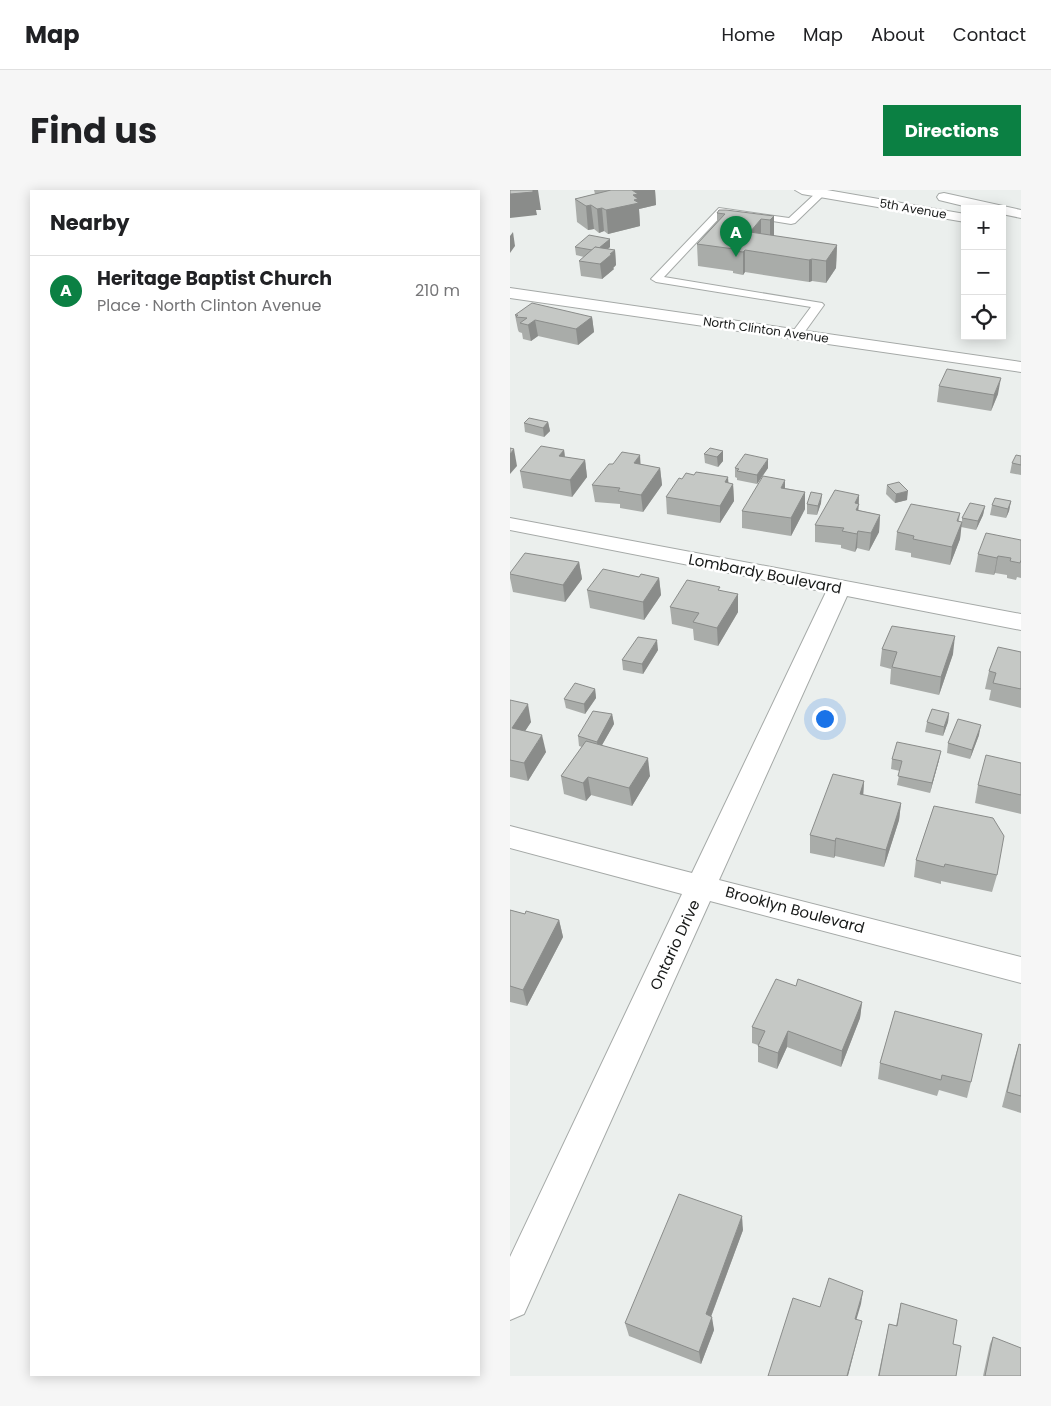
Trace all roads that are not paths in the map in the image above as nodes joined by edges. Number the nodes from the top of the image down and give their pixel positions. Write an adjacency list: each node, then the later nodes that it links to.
1 (802, 190): 2 (street, 5th Avenue)
2 (821, 193): 7 (street, 5th Avenue); 11 (lane)
3 (930, 194): 4 (street, 5th Avenue)
4 (978, 205)
5 (1006, 211): 6 (street)
6 (1021, 214)
7 (961, 217)
8 (1006, 225): 9 (street)
9 (1021, 227)
10 (510, 293): 11 (street, North Clinton Avenue)
11 (797, 334): 12 (street, North Clinton Avenue)
12 (1021, 367)
13 (510, 524): 14 (street, Lombardy Boulevard)
14 (839, 588): 15 (street, Lombardy Boulevard); 17 (street, Ontario Drive)
15 (1021, 622)
16 (510, 837): 17 (street, Brooklyn Boulevard)
17 (702, 886): 18 (street, Brooklyn Boulevard); 19 (street, Ontario Drive)
18 (1021, 970)
19 (510, 1300)

